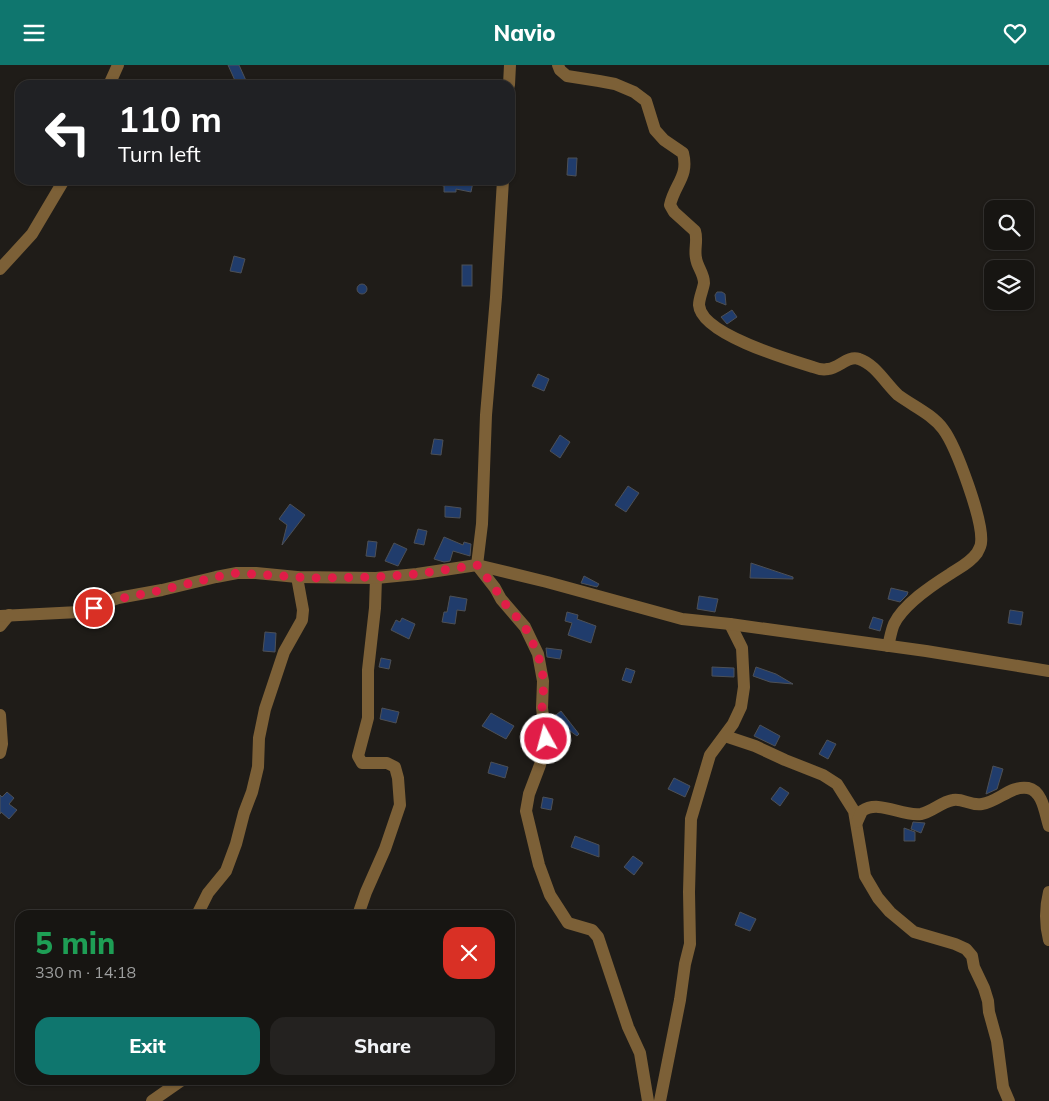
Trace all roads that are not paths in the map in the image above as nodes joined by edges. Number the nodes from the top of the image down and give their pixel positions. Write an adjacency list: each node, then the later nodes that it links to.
1 (118, 65): 4 (street)
2 (510, 65): 5 (street)
3 (558, 65): 15 (street)
4 (111, 80)
5 (509, 80)
6 (61, 185): 8 (street)
7 (503, 185): 9 (street)
8 (0, 269)
9 (477, 565): 11 (street); 13 (street); 28 (street)
10 (297, 577): 11 (street); 12 (street); 23 (street)
11 (376, 577): 24 (street)
12 (5, 615): 14 (street)
13 (730, 624): 15 (street); 18 (street)
14 (0, 626)
15 (888, 646): 16 (street)
16 (1049, 671)
17 (0, 715): 19 (street)
18 (725, 736): 20 (street); 29 (street)
19 (0, 753)
20 (857, 821): 21 (street); 30 (street)
21 (1049, 826)
22 (1049, 892): 25 (street)
23 (200, 910)
24 (360, 910)
25 (1049, 940)
26 (175, 1085): 27 (street)
27 (152, 1101)
28 (648, 1101)
29 (660, 1101)
30 (1009, 1101)

